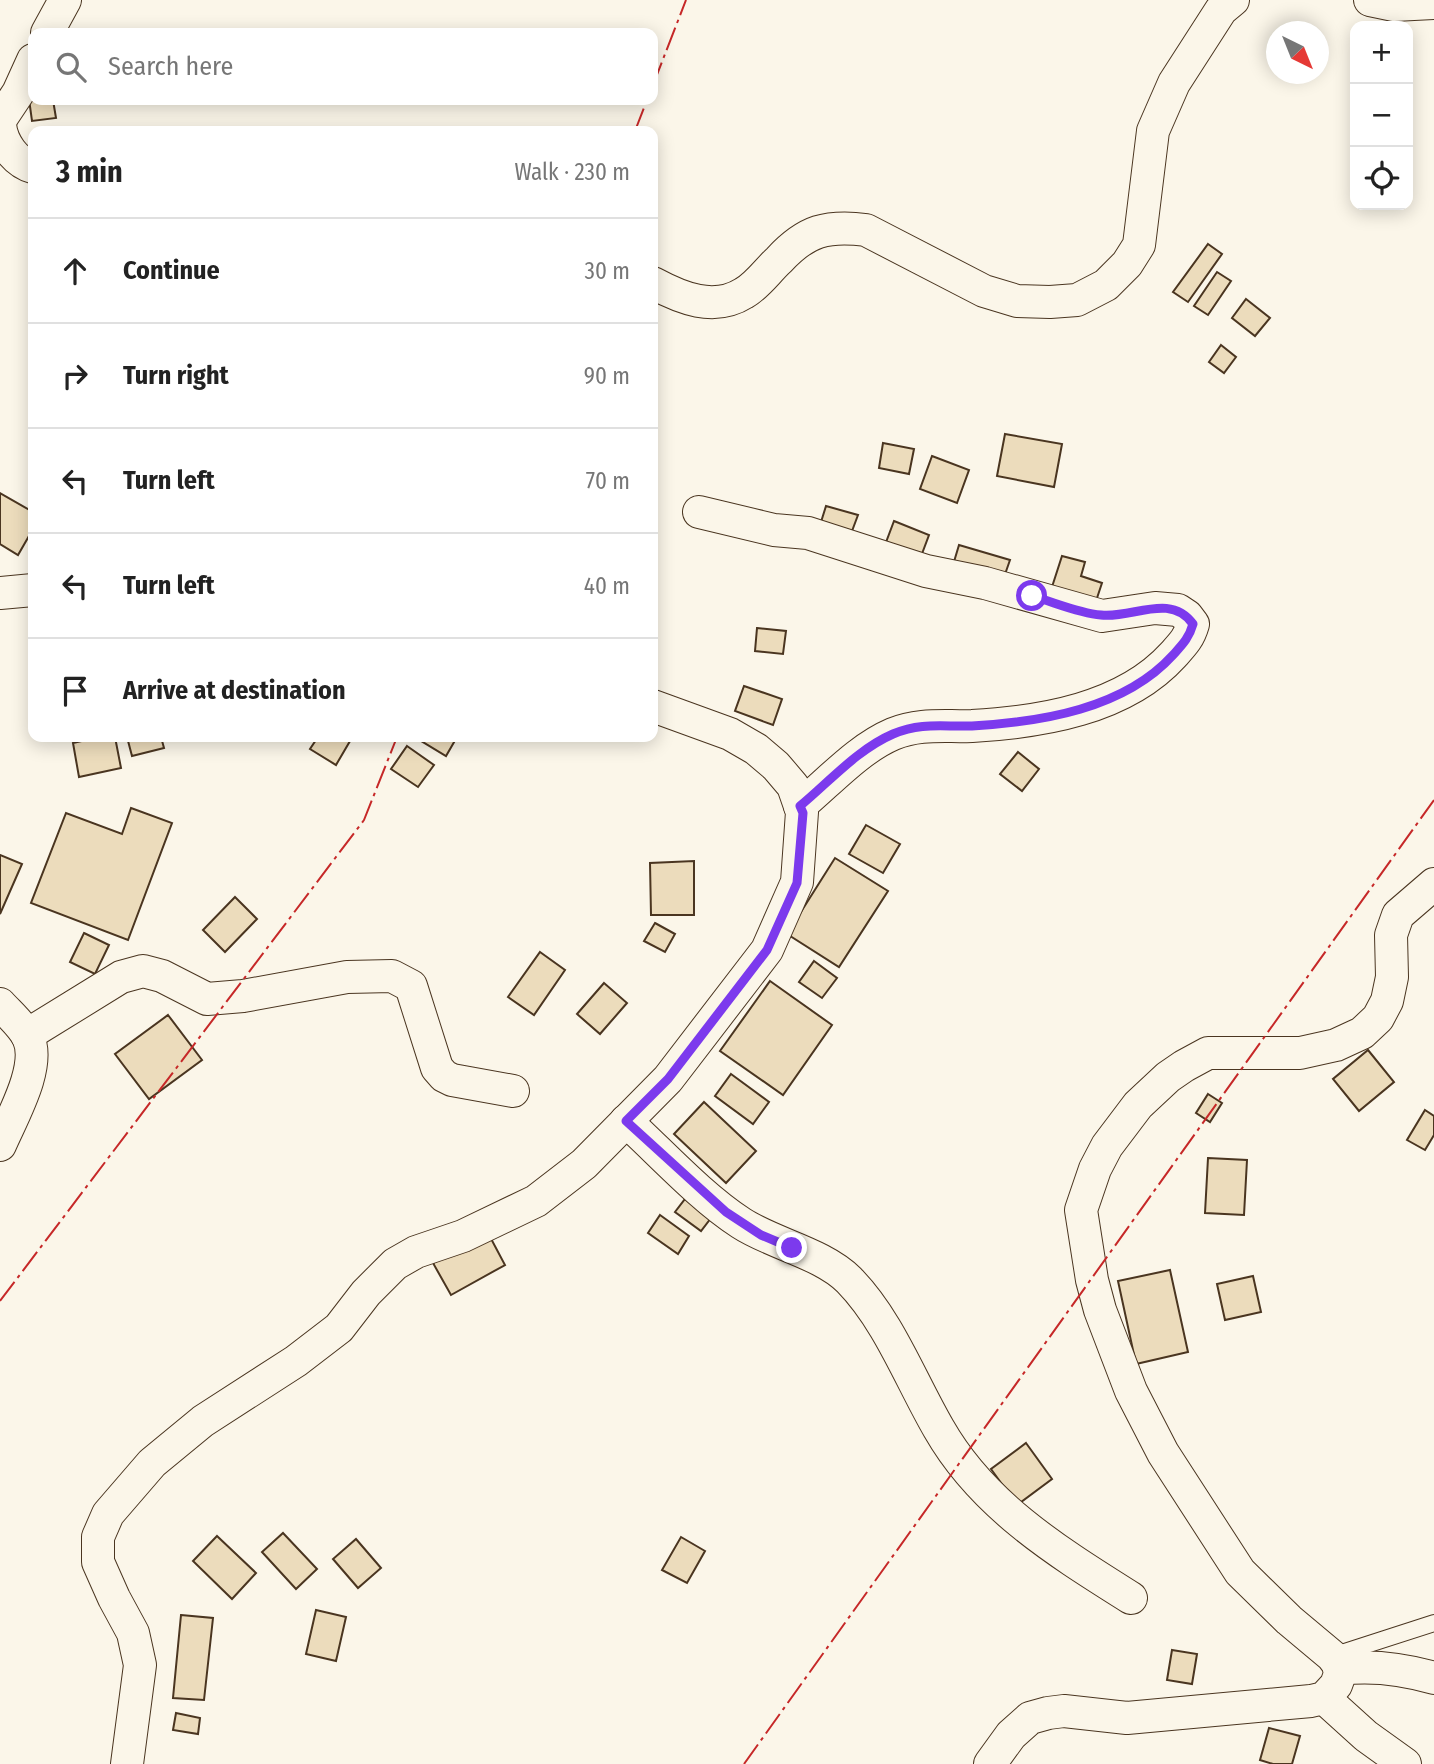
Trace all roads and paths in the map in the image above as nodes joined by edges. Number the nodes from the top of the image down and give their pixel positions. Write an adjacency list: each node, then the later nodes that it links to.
1 (65, 0): 5 (street)
2 (1233, 0): 9 (street)
3 (1370, 0): 4 (street)
4 (1434, 3)
5 (50, 28)
6 (28, 71): 7 (street)
7 (0, 122): 8 (street)
8 (28, 165)
9 (658, 286)
10 (699, 512): 14 (street)
11 (28, 590): 12 (street)
12 (0, 593)
13 (658, 708): 14 (street)
14 (800, 806): 19 (street)
15 (1434, 884): 23 (street)
16 (0, 1004): 17 (street)
17 (27, 1035): 18 (street); 20 (street)
18 (513, 1091)
19 (626, 1121): 21 (street); 26 (street)
20 (0, 1144)
21 (1131, 1598)
22 (1434, 1623): 23 (lane)
23 (1336, 1662): 24 (street); 25 (street)
24 (1434, 1678)
25 (1324, 1698): 27 (street); 28 (street)
26 (127, 1764)
27 (990, 1764)
28 (1405, 1764)

